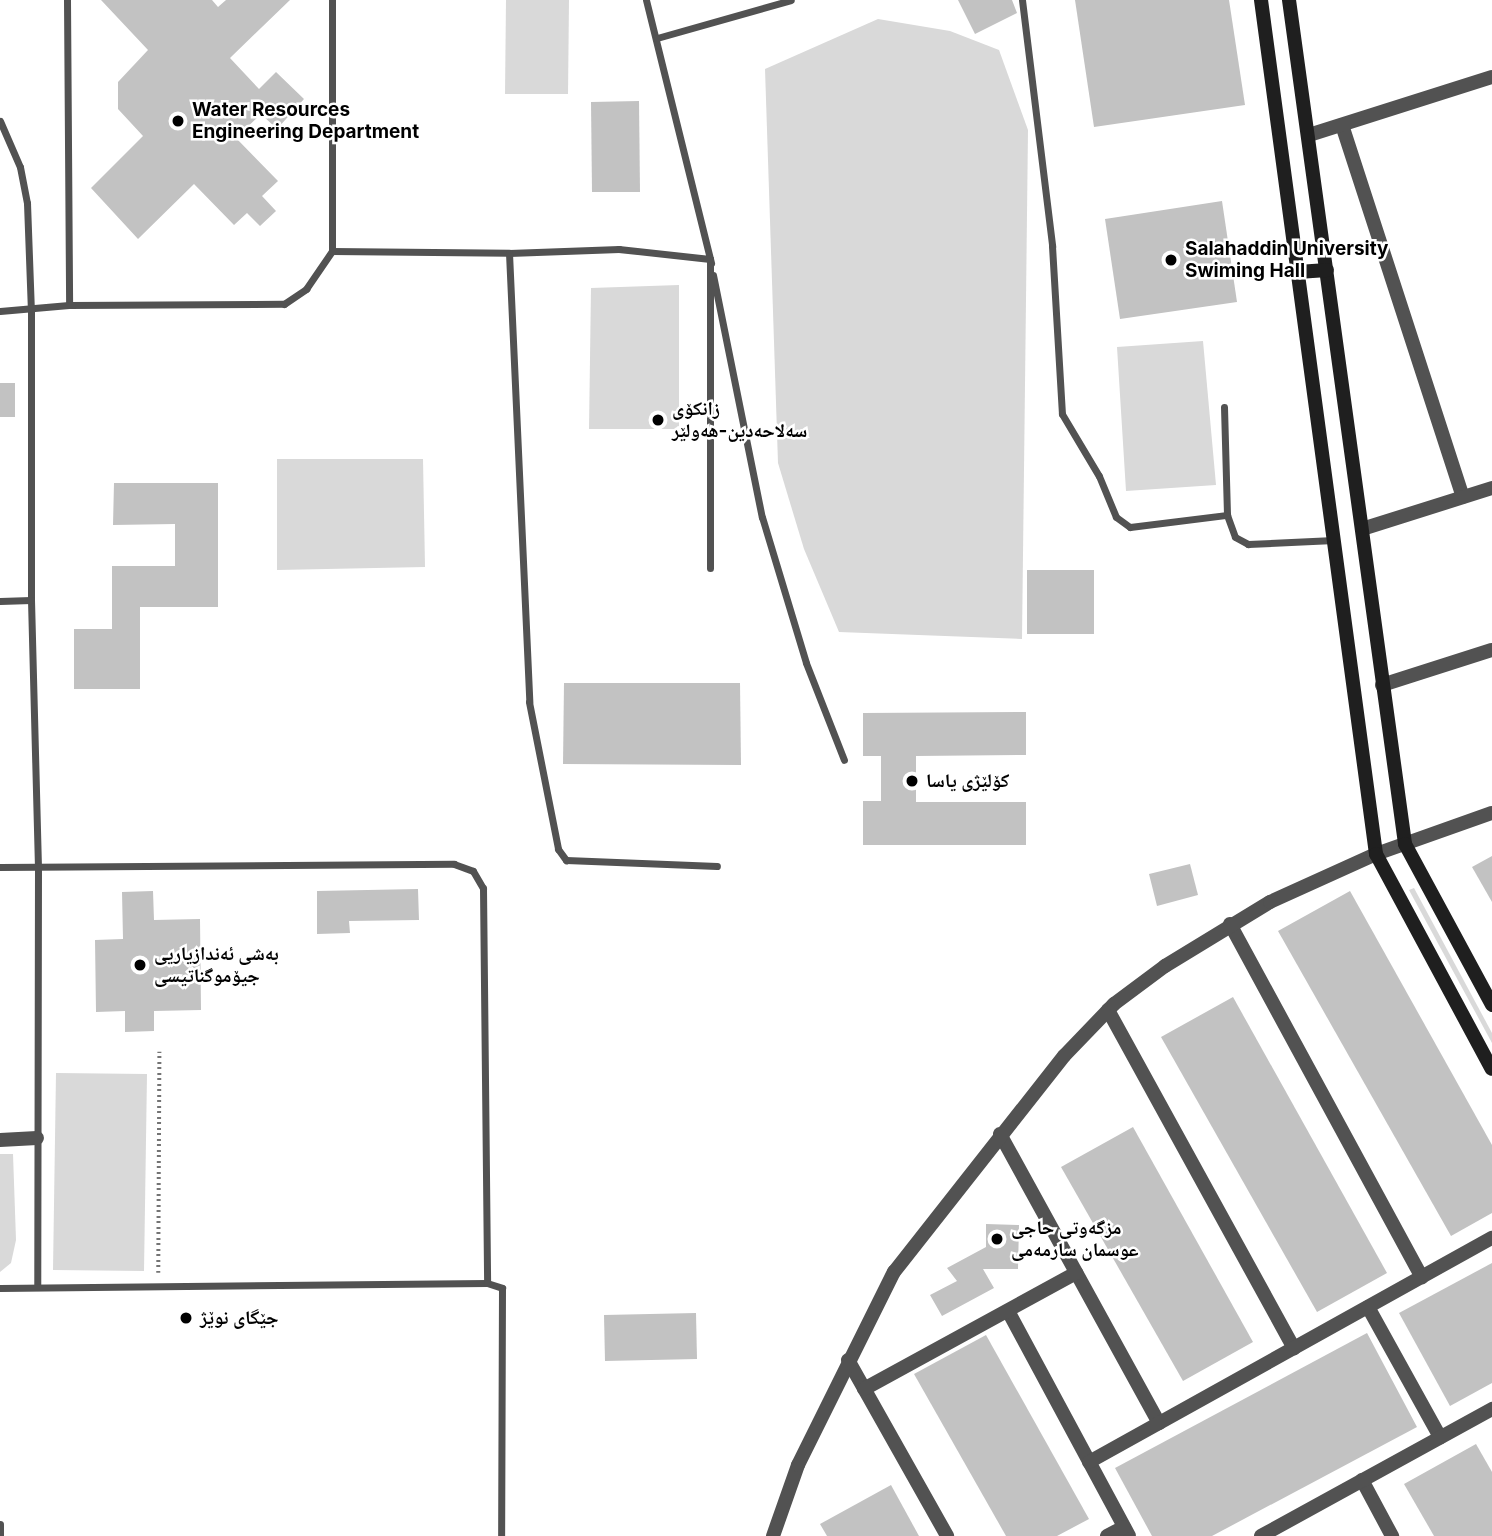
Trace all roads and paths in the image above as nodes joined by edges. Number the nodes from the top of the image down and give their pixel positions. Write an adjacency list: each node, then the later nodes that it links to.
1 (67, 0): 18 (lane)
2 (332, 0): 13 (lane)
3 (646, 0): 8 (lane)
4 (792, 0): 8 (lane)
5 (1022, 0): 24 (lane)
6 (1261, 0): 17 (street)
7 (1289, 0): 12 (street)
8 (657, 38): 15 (lane)
9 (1491, 82): 11 (street)
10 (0, 121): 20 (lane)
11 (1342, 125): 12 (street); 23 (street)
12 (1309, 135): 16 (street)
13 (331, 251): 14 (lane); 18 (lane)
14 (509, 253): 15 (lane); 36 (lane)
15 (710, 259): 27 (lane); 32 (lane)
16 (1327, 270): 17 (street); 25 (street)
17 (1298, 272): 26 (street)
18 (69, 305): 20 (lane)
19 (0, 312): 20 (lane)
20 (31, 312): 28 (lane)
21 (1224, 407): 24 (lane)
22 (1492, 488): 23 (street)
23 (1463, 497): 25 (street)
24 (1227, 515): 26 (lane)
25 (1362, 529): 31 (street)
26 (1334, 540): 35 (street)
27 (710, 568)
28 (31, 600): 29 (lane); 38 (lane)
29 (0, 601)
30 (1492, 650): 31 (street)
31 (1382, 685): 34 (street)
32 (844, 760)
33 (1492, 813): 34 (street)
34 (1405, 844): 35 (street); 40 (street)
35 (1376, 854): 39 (street); 43 (street)
36 (717, 866)
37 (0, 867): 38 (lane)
38 (38, 867): 45 (lane); 50 (lane)
39 (1230, 925): 41 (street); 49 (street)
40 (1492, 1005)
41 (1108, 1010): 44 (street); 56 (street)
42 (159, 1052): 51 (path)
43 (1492, 1069)
44 (1000, 1134): 48 (street); 57 (street)
45 (37, 1138): 46 (street); 52 (lane)
46 (0, 1140)
47 (1492, 1238): 49 (street)
48 (1076, 1273): 55 (street); 60 (street)
49 (1422, 1277): 54 (street)
50 (487, 1283): 51 (lane); 67 (lane)
51 (158, 1286): 52 (lane)
52 (37, 1287): 53 (lane)
53 (0, 1288)
54 (1368, 1307): 56 (street); 61 (street)
55 (1008, 1311): 58 (street); 62 (street)
56 (1294, 1348): 60 (street)
57 (848, 1360): 58 (street); 68 (street)
58 (864, 1389): 69 (street)
59 (1492, 1409): 61 (street)
60 (1159, 1423): 62 (street)
61 (1440, 1437): 63 (street)
62 (1089, 1462): 65 (street)
63 (1362, 1480): 71 (street); 72 (street)
64 (0, 1524): 66 (lane)
65 (1127, 1531): 70 (street)
66 (1, 1536)
67 (501, 1536)
68 (773, 1536)
69 (947, 1536)
70 (1107, 1536)
71 (1261, 1536)
72 (1392, 1536)

